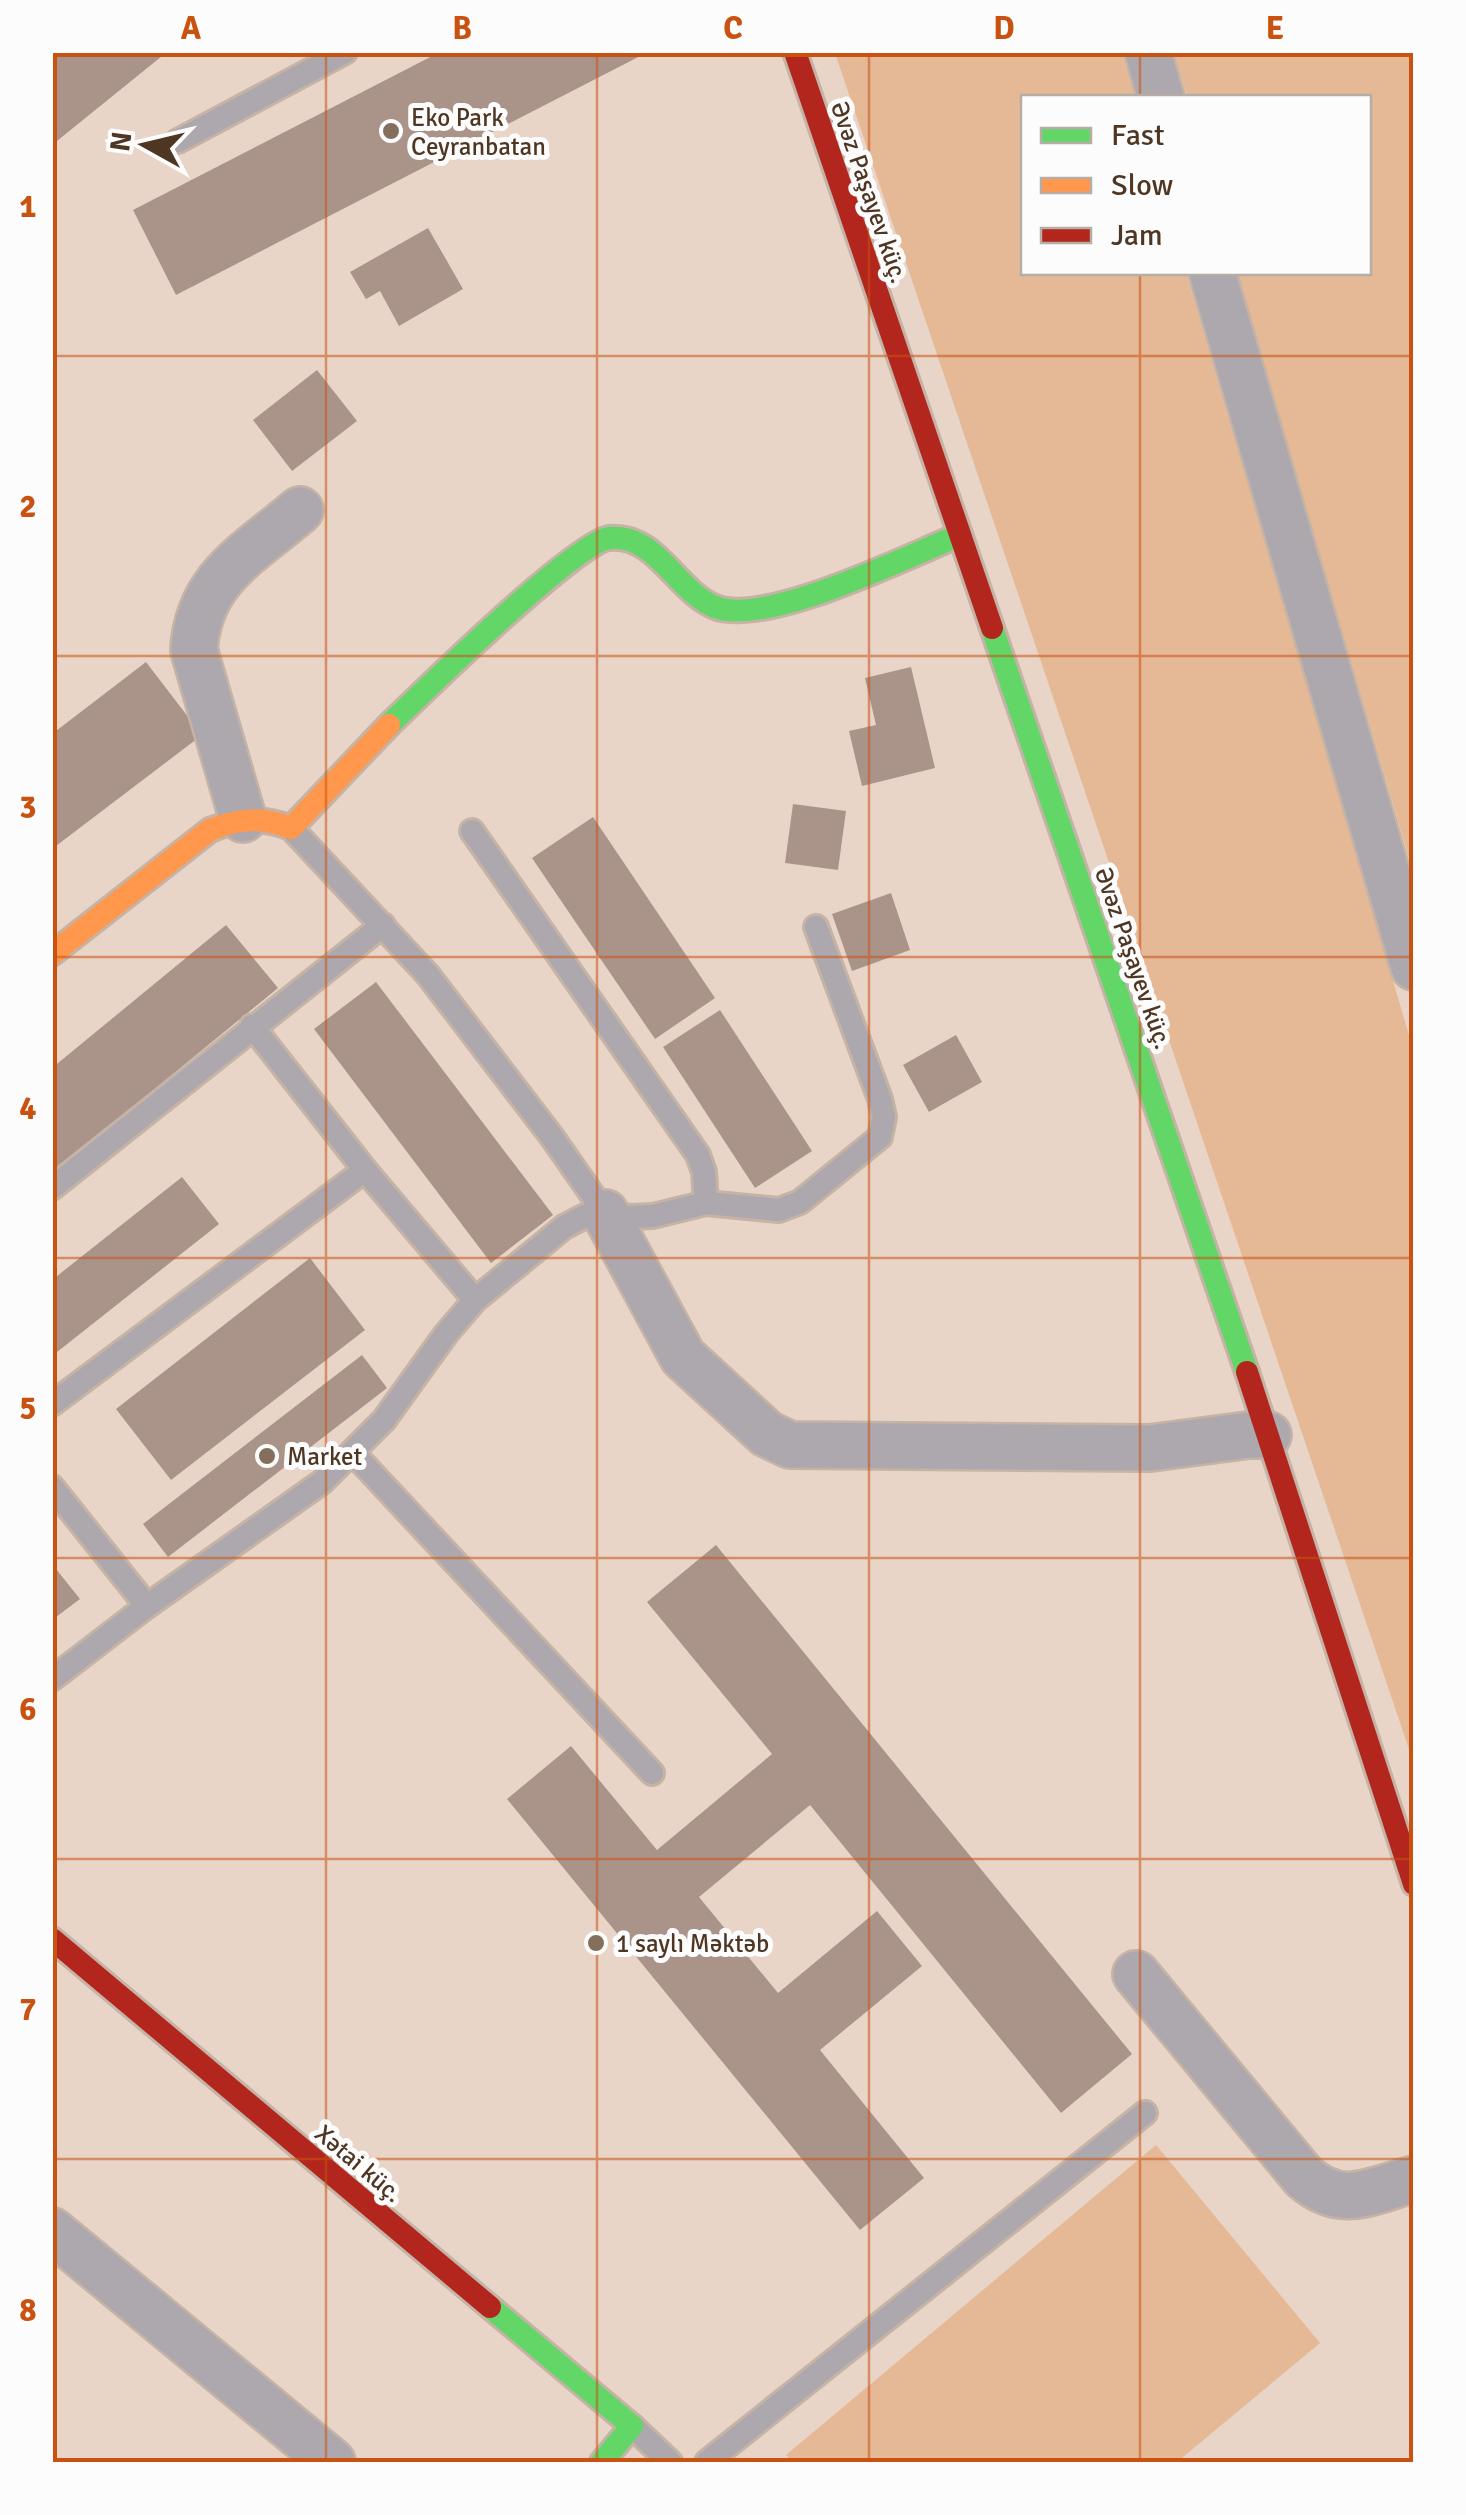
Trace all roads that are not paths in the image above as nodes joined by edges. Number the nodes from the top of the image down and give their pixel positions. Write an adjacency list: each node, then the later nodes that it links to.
1 (345, 52): 5 (lane)
2 (794, 52): 8 (street, Əvəz Paşayev küç.)
3 (1148, 52): 4 (street)
4 (1160, 95)
5 (178, 141)
6 (1213, 275): 15 (street)
7 (300, 510): 9 (street)
8 (960, 535): 10 (street); 23 (street, Əvəz Paşayev küç.)
9 (243, 818): 10 (street); 14 (street)
10 (291, 828): 12 (lane)
11 (472, 831): 19 (lane)
12 (383, 925): 16 (lane); 20 (lane)
13 (816, 928): 19 (lane)
14 (52, 954)
15 (1414, 967)
16 (252, 1026): 17 (lane); 18 (lane)
17 (365, 1170): 21 (lane); 22 (lane)
18 (52, 1188)
19 (706, 1203): 20 (lane)
20 (605, 1213): 21 (lane); 23 (street)
21 (475, 1300): 24 (lane)
22 (52, 1404)
23 (1268, 1435): 29 (street, Əvəz Paşayev küç.)
24 (353, 1453): 26 (lane); 28 (lane)
25 (52, 1487): 26 (lane)
26 (147, 1606): 27 (lane)
27 (52, 1679)
28 (652, 1772)
29 (1414, 1884)
30 (56, 1951): 35 (street, Xətai küç.)
31 (1136, 1974): 33 (street)
32 (1145, 2113): 39 (lane)
33 (1414, 2179)
34 (52, 2231): 36 (street)
35 (632, 2426): 37 (street); 38 (lane)
36 (332, 2462)
37 (602, 2462)
38 (670, 2462)
39 (707, 2462)

